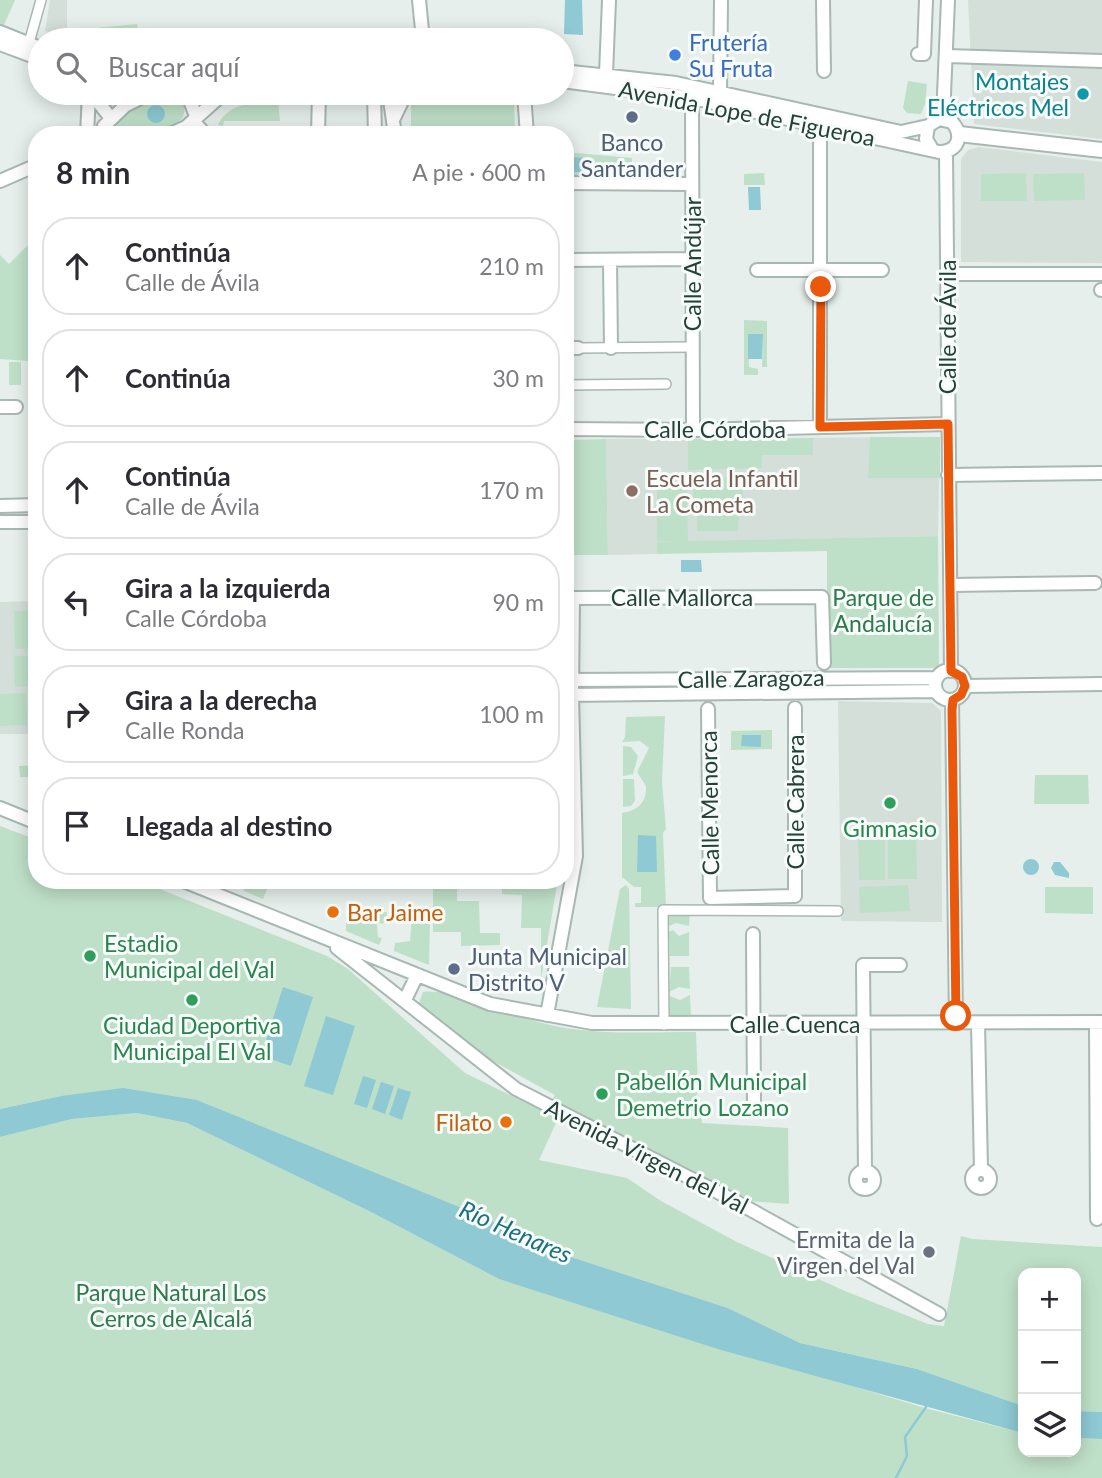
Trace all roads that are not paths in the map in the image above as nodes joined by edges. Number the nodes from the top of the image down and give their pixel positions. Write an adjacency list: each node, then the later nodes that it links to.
1 (41, 0): 9 (street)
2 (419, 0): 8 (street)
3 (609, 0): 21 (street)
4 (721, 0): 23 (street)
5 (823, 0): 19 (street)
6 (926, 0): 15 (street)
7 (948, 0): 17 (street)
8 (419, 21): 10 (street); 11 (street)
9 (37, 28)
10 (417, 28)
11 (420, 28)
12 (0, 32): 13 (street)
13 (28, 43)
14 (0, 44): 16 (street)
15 (918, 54)
16 (28, 55)
17 (947, 56): 18 (street); 40 (street)
18 (1102, 61)
19 (824, 71)
20 (574, 72): 21 (street, Avenida Lope de Figueroa)
21 (606, 74): 23 (street, Avenida Lope de Figueroa)
22 (574, 83): 24 (street, Avenida Lope de Figueroa)
23 (720, 92): 50 (street, Avenida Lope de Figueroa)
24 (692, 98): 41 (street, Avenida Lope de Figueroa); 58 (street, Calle Andújar)
25 (89, 105): 42 (street)
26 (100, 105): 38 (street)
27 (130, 105): 38 (street)
28 (190, 105): 39 (street)
29 (210, 105): 39 (street)
30 (319, 105): 46 (street)
31 (374, 105): 47 (street)
32 (390, 105): 37 (street)
33 (393, 105): 37 (street)
34 (396, 105): 37 (street)
35 (399, 105): 37 (street)
36 (525, 105): 49 (street)
37 (395, 113): 48 (street)
38 (110, 117): 43 (street)
39 (194, 118): 44 (street); 45 (street)
40 (943, 118): 50 (street); 51 (street)
41 (820, 125): 52 (street, Avenida Lope de Figueroa); 63 (street)
42 (88, 126)
43 (104, 126)
44 (182, 126)
45 (200, 126)
46 (318, 126)
47 (375, 126)
48 (395, 126)
49 (526, 126)
50 (928, 126): 52 (street)
51 (959, 134): 53 (street); 54 (street)
52 (932, 149): 54 (street)
53 (1102, 149)
54 (946, 152): 66 (street, Calle de Ávila)
55 (28, 169): 56 (street)
56 (0, 181)
57 (574, 183): 58 (street)
58 (691, 184): 61 (street, Calle Andújar)
59 (574, 260): 60 (street)
60 (610, 260): 61 (street); 69 (street)
61 (692, 260): 67 (street, Calle Andújar)
62 (757, 270): 63 (street)
63 (821, 270): 64 (street); 75 (street)
64 (882, 270)
65 (1102, 274): 66 (street)
66 (948, 276): 74 (street, Calle de Ávila)
67 (692, 347): 69 (street); 77 (street, Calle Andújar)
68 (574, 348): 69 (street)
69 (611, 348)
70 (666, 384): 71 (street)
71 (574, 385)
72 (0, 407): 73 (street)
73 (16, 407)
74 (948, 424): 75 (street, Calle Córdoba); 79 (street, Calle de Ávila)
75 (820, 427): 77 (street, Calle Córdoba)
76 (574, 429): 77 (street, Calle Córdoba)
77 (693, 430)
78 (1102, 473): 79 (street)
79 (948, 475): 85 (street, Calle de Ávila)
80 (28, 505): 81 (street)
81 (0, 506)
82 (0, 522): 83 (street)
83 (28, 522)
84 (1095, 583): 85 (street)
85 (951, 585): 88 (street, Calle de Ávila)
86 (574, 598): 87 (street, Calle Mallorca)
87 (824, 663)
88 (951, 671): 90 (street); 92 (street)
89 (574, 680): 90 (street, Calle Zaragoza)
90 (937, 684): 93 (street, Calle Zaragoza); 94 (street)
91 (1102, 684): 92 (street)
92 (965, 686): 94 (street)
93 (574, 695)
94 (953, 700): 113 (street)
95 (795, 708): 103 (street, Calle Cabrera)
96 (708, 709): 103 (street, Calle Menorca)
97 (0, 808): 99 (street)
98 (574, 816): 100 (street, Calle Mallorca)
99 (28, 819)
100 (574, 867)
101 (205, 889): 106 (street, Avenida Virgen del Val)
102 (570, 889): 111 (street, Calle Mallorca)
103 (710, 898)
104 (838, 911): 116 (street)
105 (753, 934): 117 (street)
106 (324, 937): 108 (street, Avenida Virgen del Val); 109 (street, Avenida Virgen del Val)
107 (900, 965): 115 (street)
108 (417, 975): 109 (street); 110 (street, Avenida Virgen del Val)
109 (405, 1000): 122 (street, Avenida Virgen del Val)
110 (490, 1004): 111 (street, Calle Cuenca)
111 (547, 1015): 116 (street, Calle Cuenca)
112 (1099, 1022): 114 (street, Calle Cuenca); 121 (street)
113 (956, 1023): 114 (street, Calle Cuenca); 115 (street, Calle Cuenca)
114 (978, 1023): 119 (street)
115 (863, 1024): 117 (street, Calle Cuenca); 120 (street)
116 (664, 1025): 117 (street, Calle Cuenca)
117 (754, 1025): 118 (street)
118 (754, 1109)
119 (981, 1170)
120 (865, 1172)
121 (1097, 1219)
122 (939, 1314)

